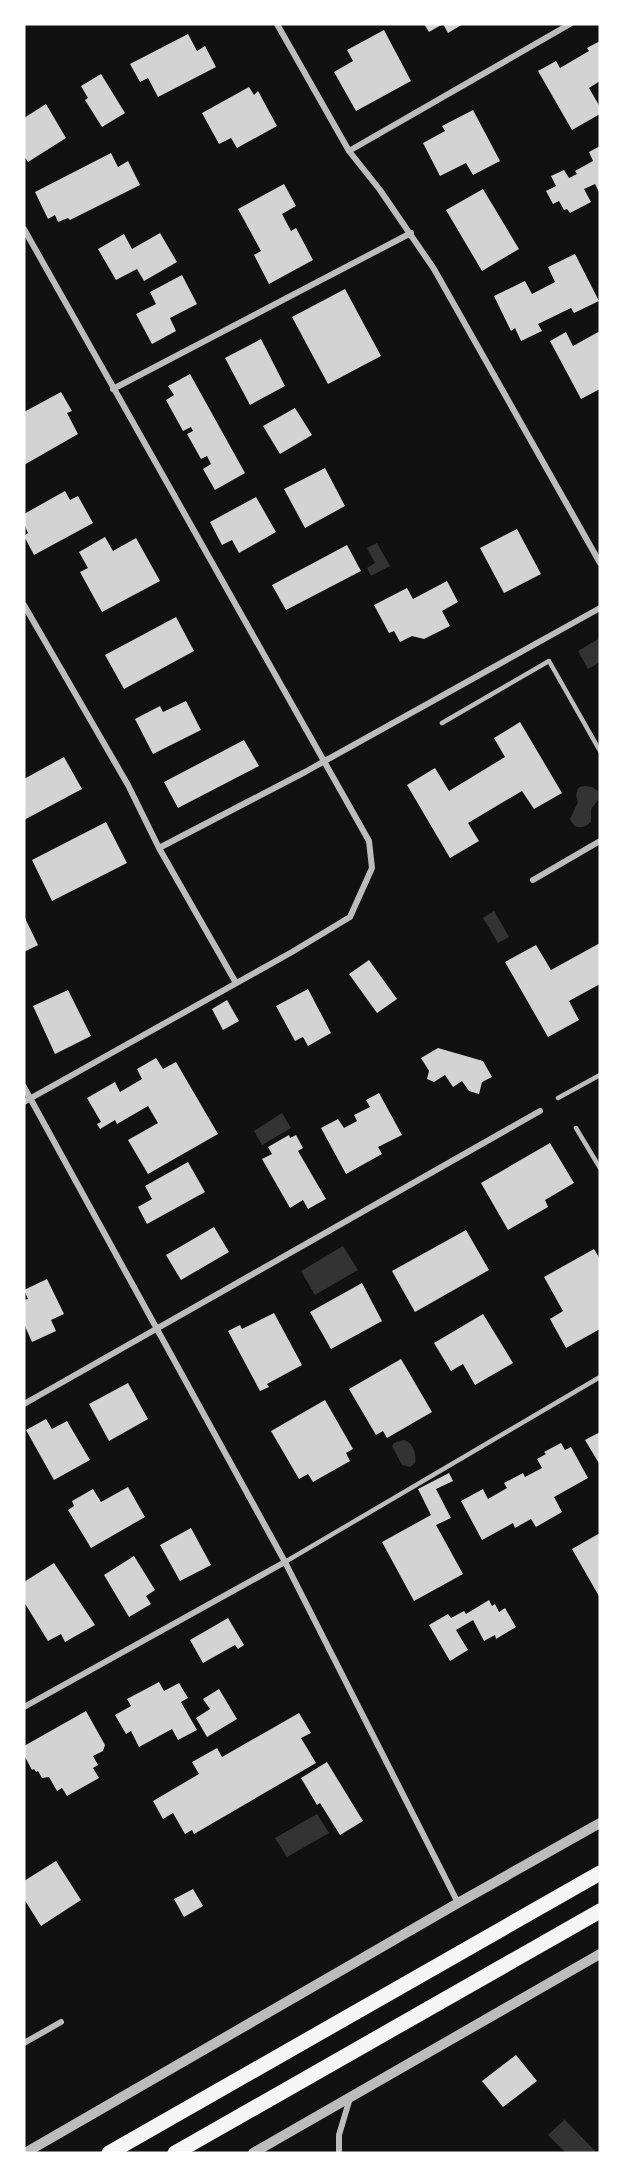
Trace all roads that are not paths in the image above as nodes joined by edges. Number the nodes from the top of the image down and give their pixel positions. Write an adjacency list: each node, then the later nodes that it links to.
1 (278, 24): 3 (street)
2 (570, 24): 3 (street)
3 (348, 151): 5 (street)
4 (24, 229): 6 (street)
5 (411, 233): 6 (street); 7 (street)
6 (113, 389): 12 (street)
7 (600, 563)
8 (24, 605): 14 (street)
9 (600, 608): 12 (street)
10 (442, 723): 11 (lane)
11 (600, 751)
12 (324, 761): 14 (street); 16 (street)
13 (600, 841): 15 (street)
14 (159, 848): 16 (street)
15 (534, 880)
16 (236, 983): 20 (street)
17 (600, 1075): 19 (lane)
18 (24, 1087): 20 (street)
19 (558, 1098)
20 (27, 1101): 24 (street)
21 (540, 1111): 24 (street)
22 (576, 1128): 23 (lane)
23 (600, 1168)
24 (159, 1329): 26 (street); 27 (street)
25 (600, 1377): 27 (lane)
26 (24, 1404)
27 (285, 1562): 28 (street); 31 (street)
28 (24, 1707)
29 (600, 1823): 31 (street)
30 (600, 1873): 39 (main road)
31 (458, 1903): 38 (street)
32 (600, 1911): 40 (main road)
33 (600, 1954): 36 (street)
34 (61, 2022): 35 (street)
35 (24, 2043)
36 (350, 2097): 37 (street); 41 (street)
37 (258, 2152)
38 (25, 2153)
39 (109, 2153)
40 (175, 2153)
41 (339, 2153)

